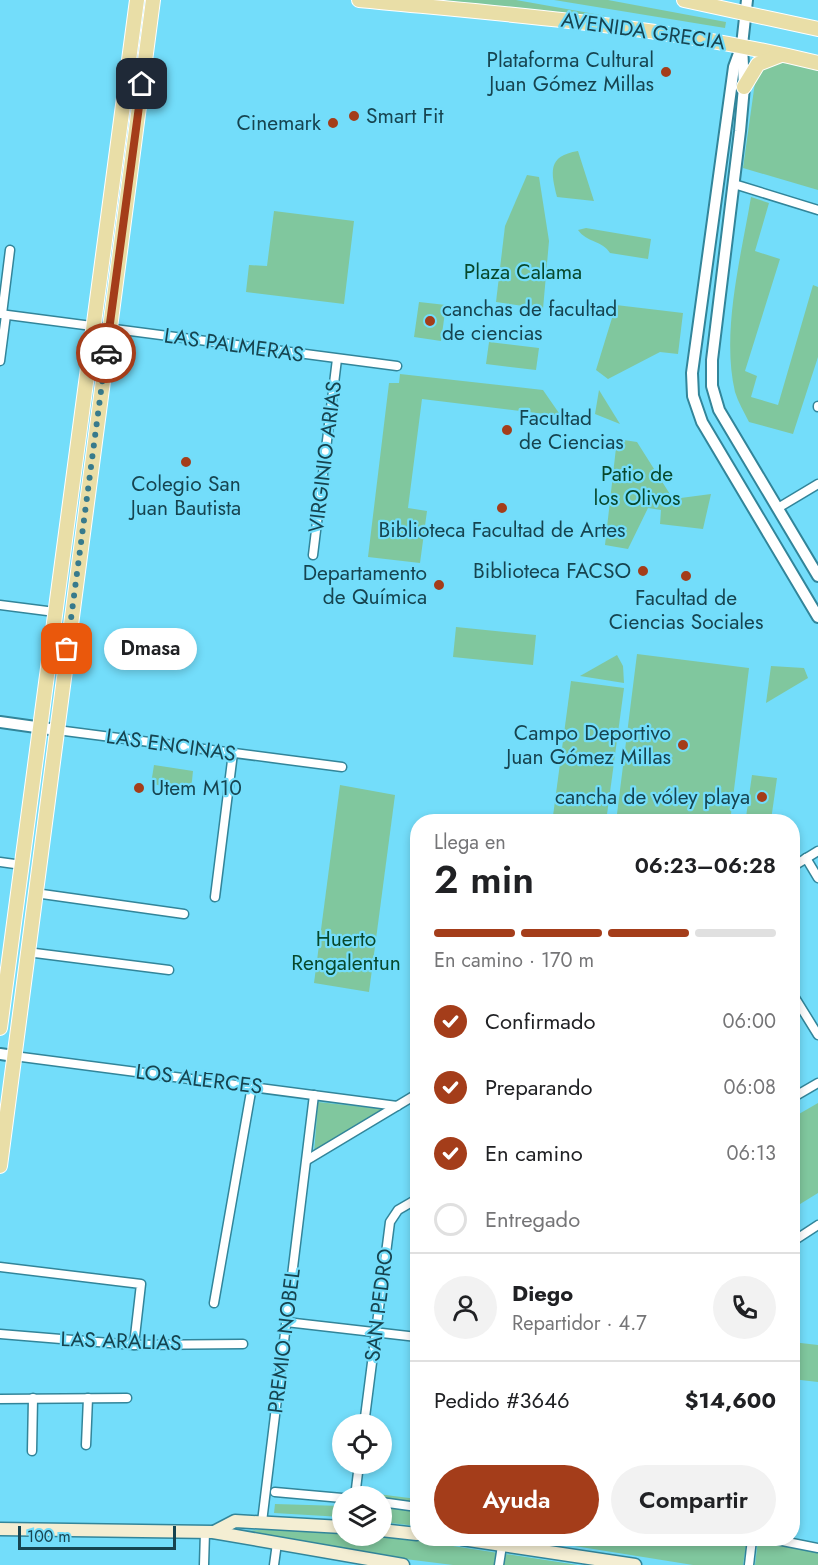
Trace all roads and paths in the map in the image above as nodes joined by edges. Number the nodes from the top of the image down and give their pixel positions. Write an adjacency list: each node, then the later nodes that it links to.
1 (137, 0): 16 (main road)
2 (153, 0): 17 (main road)
3 (359, 0): 7 (main road, AVENIDA GRECIA)
4 (684, 0): 5 (main road, AVENIDA GRECIA)
5 (746, 6): 6 (main road, AVENIDA GRECIA); 7 (street)
6 (818, 29)
7 (742, 45): 8 (main road, AVENIDA GRECIA); 10 (street); 11 (street)
8 (783, 55): 9 (main road, AVENIDA GRECIA); 10 (main road)
9 (818, 63)
10 (744, 87): 12 (street)
11 (718, 180): 12 (street); 23 (street)
12 (734, 184): 13 (street); 22 (street)
13 (818, 210)
14 (10, 250): 15 (street)
15 (3, 314): 16 (street, LAS PALMERAS); 19 (street)
16 (93, 326): 17 (street, LAS PALMERAS); 27 (main road)
17 (109, 328): 18 (street, LAS PALMERAS); 31 (main road)
18 (338, 359): 20 (street, LAS PALMERAS); 24 (street, VIRGINIO ARIAS)
19 (0, 362)
20 (397, 366)
21 (818, 484): 22 (street)
22 (778, 508): 23 (street); 25 (street)
23 (759, 519): 28 (street)
24 (313, 555)
25 (818, 576)
26 (0, 605): 27 (street)
27 (55, 612): 30 (main road)
28 (818, 617)
29 (0, 722): 30 (street, LAS ENCINAS)
30 (40, 727): 31 (street, LAS ENCINAS); 38 (main road)
31 (57, 730): 32 (street, LAS ENCINAS); 40 (main road)
32 (233, 753): 33 (street, LAS ENCINAS); 41 (street)
33 (342, 767)
34 (818, 851): 35 (street)
35 (806, 858): 37 (street); 39 (street)
36 (0, 862): 38 (street)
37 (800, 862)
38 (22, 865): 44 (main road)
39 (818, 878)
40 (35, 892): 42 (street); 43 (main road)
41 (215, 897)
42 (184, 914)
43 (27, 952): 45 (street); 49 (main road)
44 (5, 960): 47 (main road)
45 (170, 970)
46 (800, 1006): 48 (street)
47 (0, 1028)
48 (818, 1035)
49 (7, 1055): 51 (street, LOS ALERCES); 57 (main road)
50 (818, 1083): 52 (street)
51 (252, 1086): 53 (street, LOS ALERCES); 62 (street)
52 (800, 1093)
53 (314, 1095): 55 (street, LOS ALERCES); 56 (street, PREMIO NOBEL)
54 (410, 1098): 55 (street)
55 (397, 1106): 56 (street)
56 (307, 1160): 63 (street, PREMIO NOBEL)
57 (0, 1167)
58 (410, 1203): 64 (street, SAN PEDRO)
59 (818, 1225): 60 (street)
60 (800, 1237)
61 (0, 1267): 68 (street)
62 (214, 1303)
63 (286, 1322): 64 (street); 80 (street, PREMIO NOBEL)
64 (376, 1332): 66 (street); 73 (street, SAN PEDRO)
65 (0, 1334): 68 (street, LAS ARALIAS)
66 (410, 1336)
67 (243, 1344): 68 (street, LAS ARALIAS)
68 (134, 1345)
69 (33, 1398): 70 (street); 72 (street); 75 (street)
70 (88, 1398): 71 (street); 74 (street)
71 (127, 1398)
72 (0, 1399)
73 (365, 1414)
74 (86, 1445)
75 (32, 1451)
76 (275, 1492): 77 (street)
77 (332, 1497)
78 (392, 1504): 79 (street)
79 (410, 1506)
80 (262, 1522): 81 (main road); 84 (main road)
81 (332, 1526)
82 (0, 1528): 84 (main road)
83 (392, 1531): 85 (main road)
84 (209, 1532): 86 (main road); 93 (street)
85 (410, 1533)
86 (278, 1543): 92 (main road); 94 (street)
87 (800, 1544): 91 (street)
88 (501, 1546): 96 (street)
89 (525, 1546): 97 (main road)
90 (751, 1546): 98 (street)
91 (818, 1548)
92 (348, 1561): 95 (main road)
93 (204, 1565)
94 (274, 1565)
95 (404, 1565)
96 (499, 1565)
97 (635, 1565)
98 (749, 1565)

